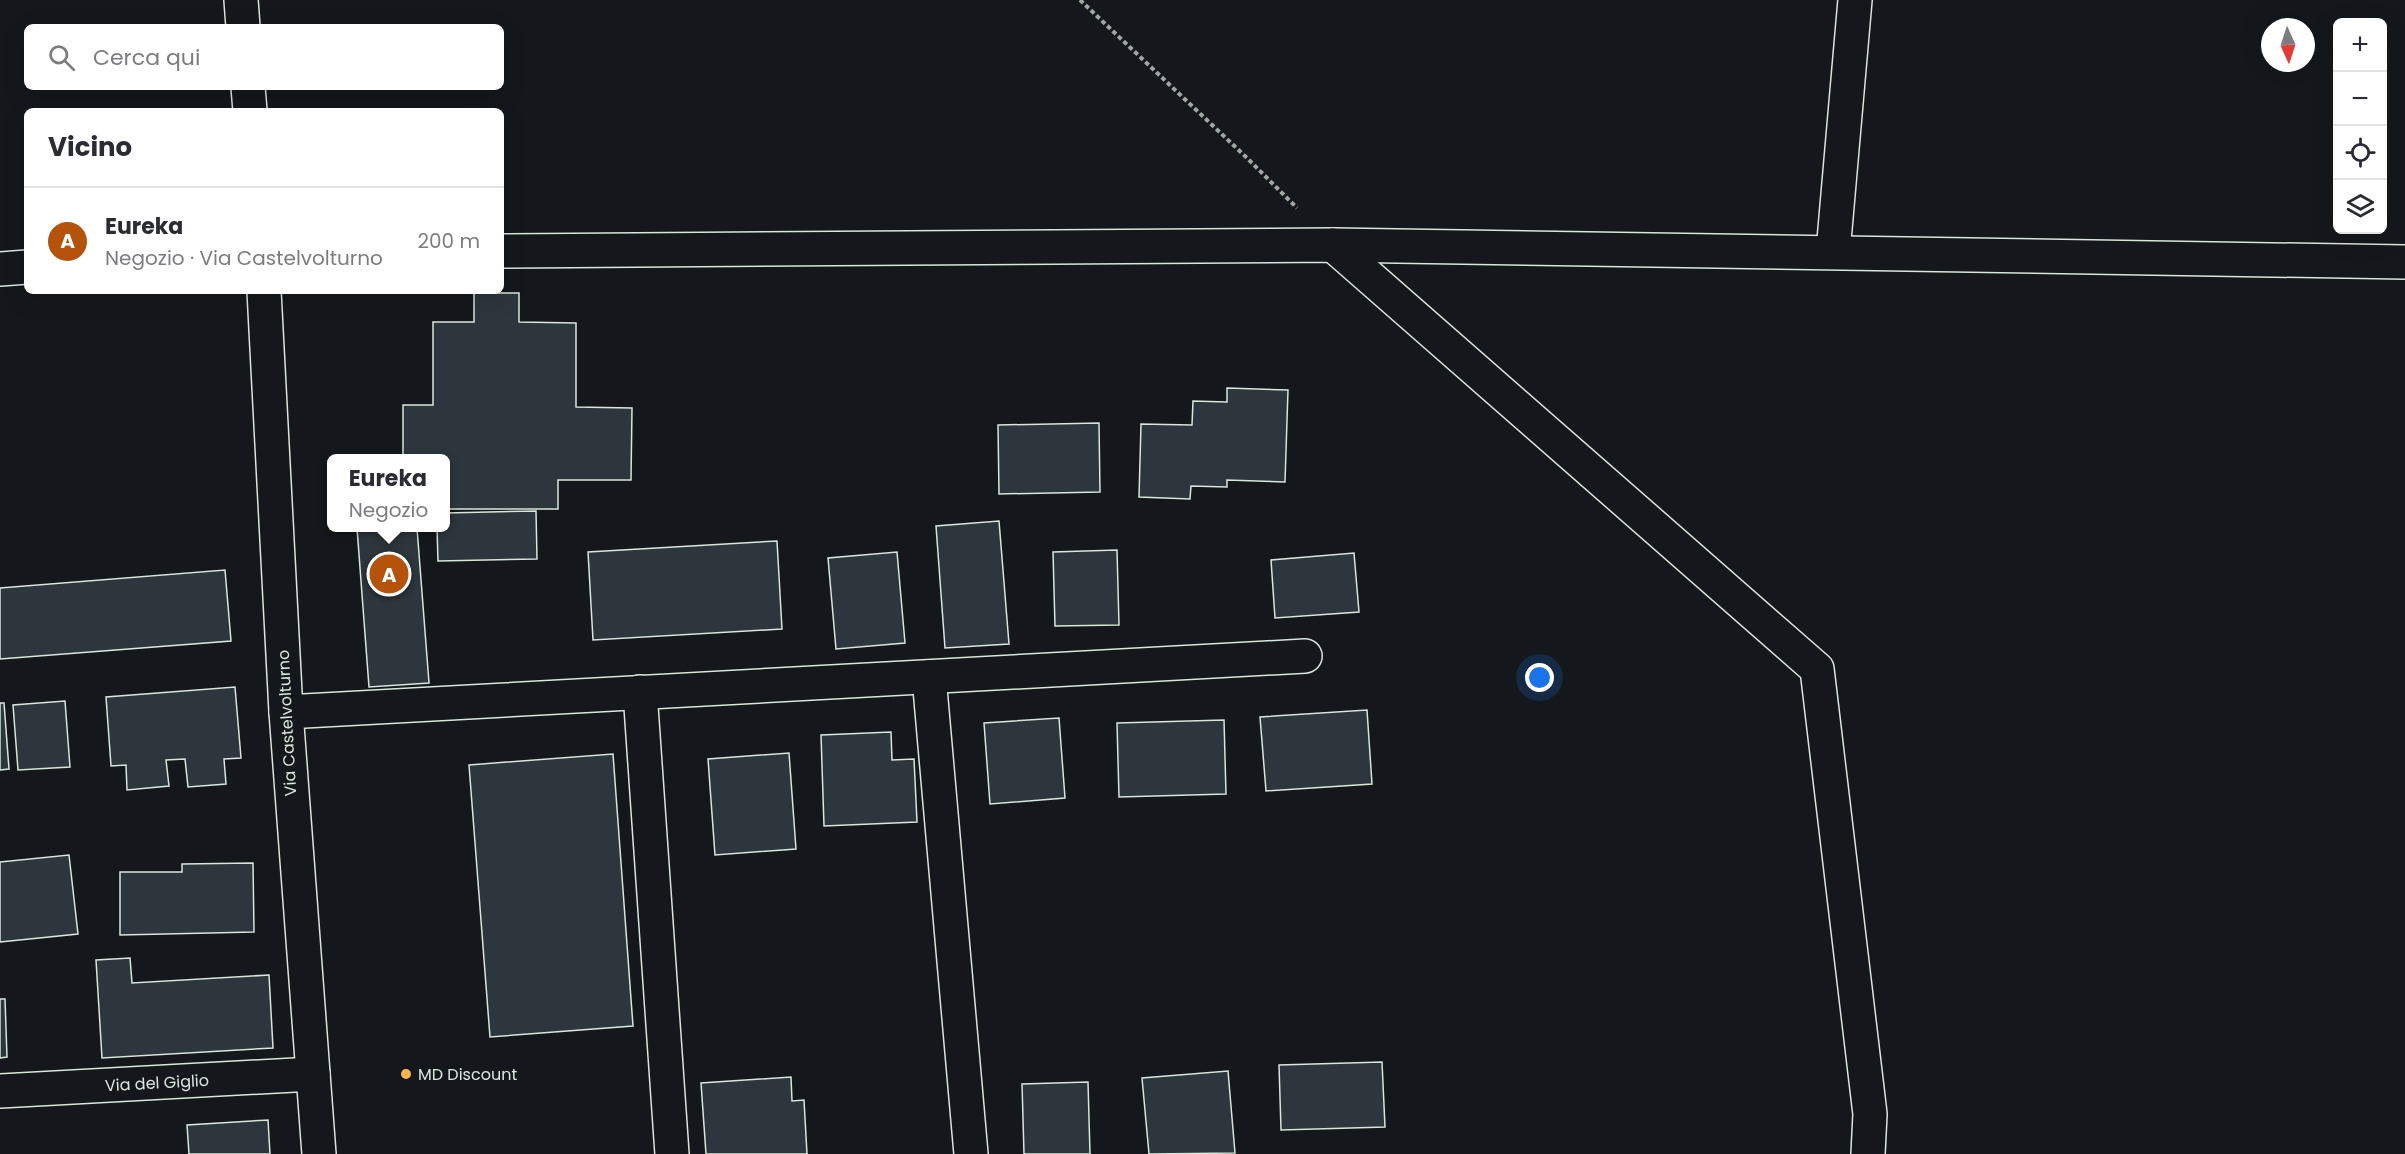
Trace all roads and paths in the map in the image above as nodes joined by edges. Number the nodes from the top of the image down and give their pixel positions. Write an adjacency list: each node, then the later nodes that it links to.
1 (241, 0): 4 (street)
2 (1080, 0): 7 (path)
3 (1855, 0): 9 (street)
4 (243, 24)
5 (248, 90): 6 (street)
6 (250, 108)
7 (1333, 245): 8 (street); 9 (street); 23 (street)
8 (504, 251)
9 (1833, 252): 10 (street)
10 (2405, 262)
11 (24, 267): 12 (street)
12 (0, 269)
13 (264, 294): 17 (street, Via Castelvolturno)
14 (1305, 656): 15 (street)
15 (929, 677): 16 (street); 22 (street)
16 (640, 693): 17 (street); 21 (street)
17 (286, 712): 18 (street, Via Castelvolturno)
18 (313, 1074): 19 (street, Via del Giglio); 20 (street, Via Castelvolturno)
19 (0, 1091)
20 (320, 1154)
21 (672, 1154)
22 (971, 1154)
23 (1868, 1154)

